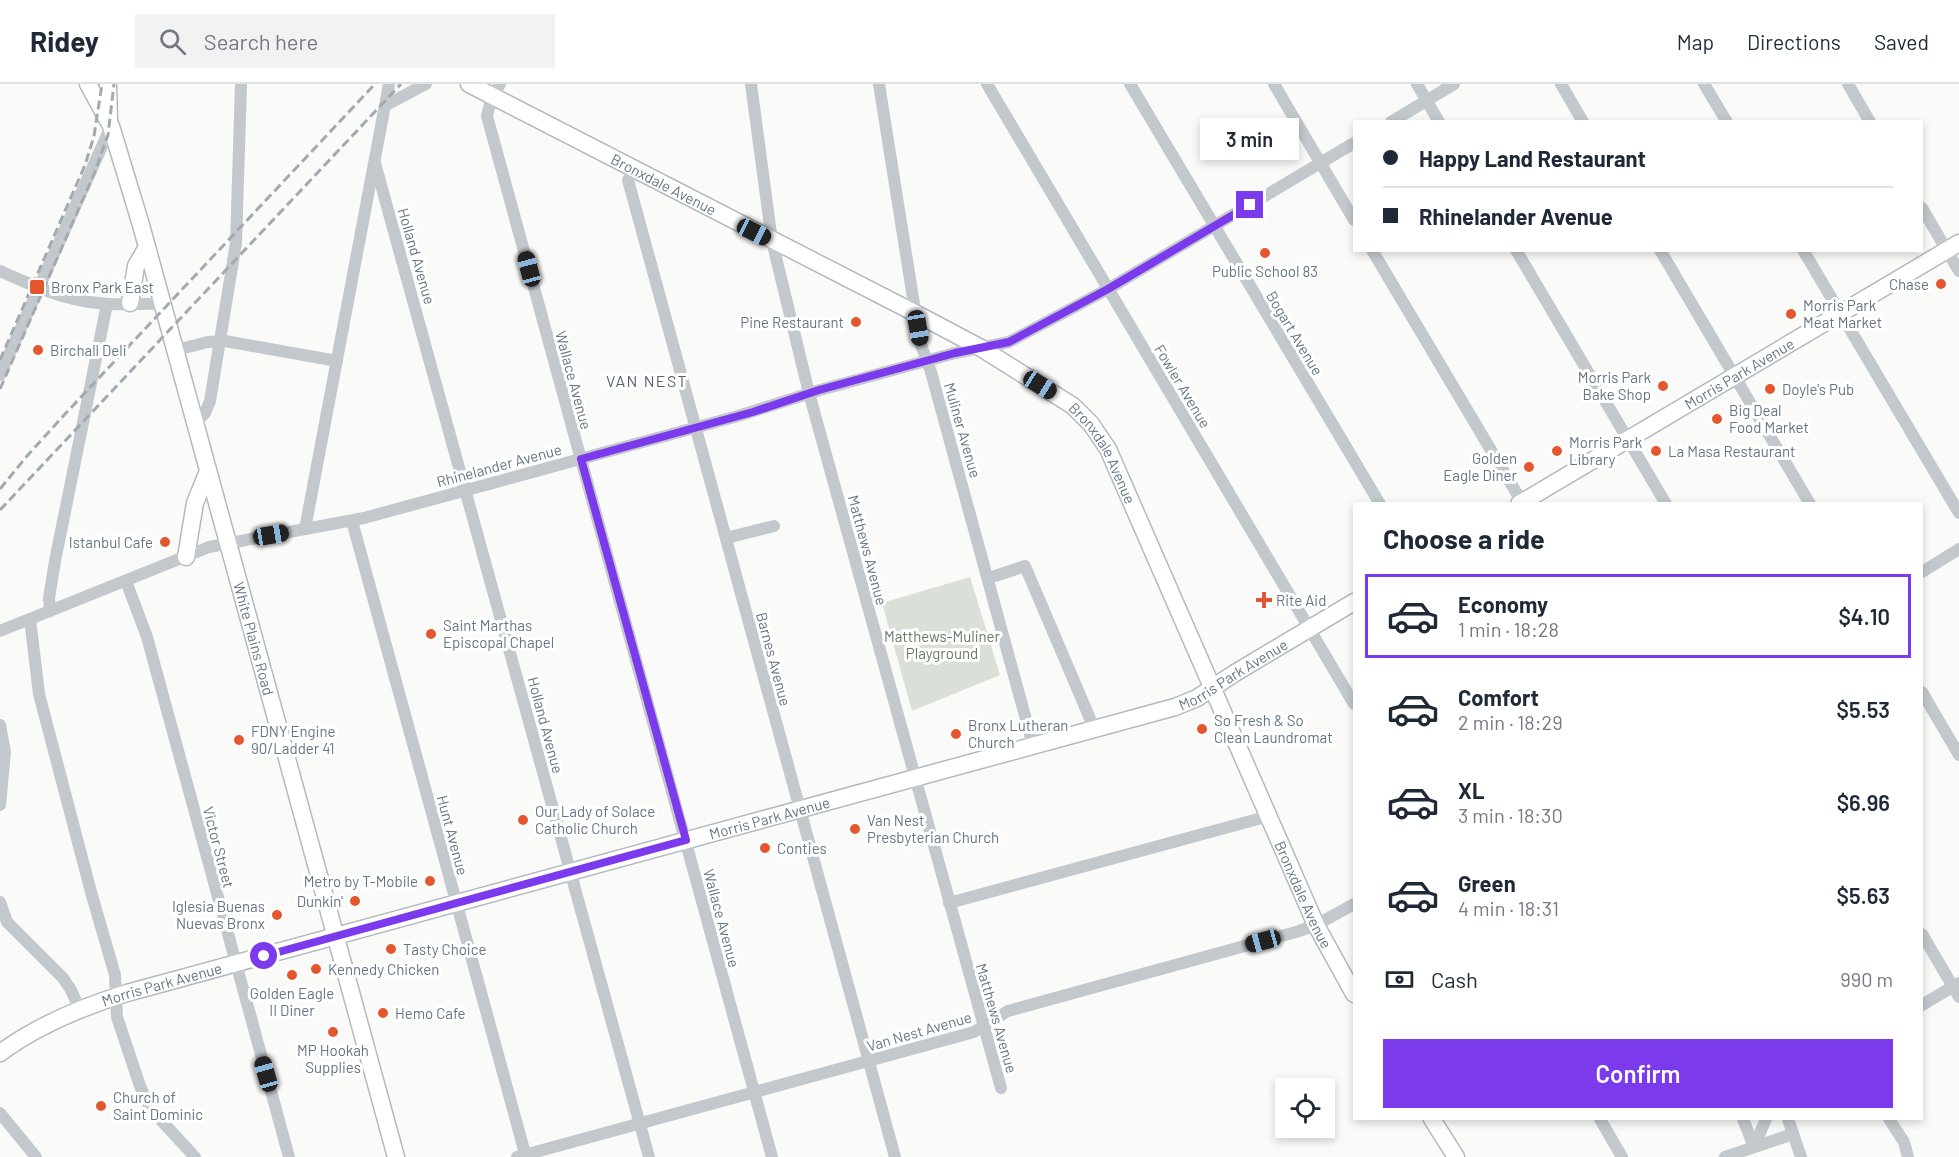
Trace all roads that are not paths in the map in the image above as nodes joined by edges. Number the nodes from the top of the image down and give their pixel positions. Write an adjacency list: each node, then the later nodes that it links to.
1 (88, 84): 21 (main road, White Plains Road)
2 (98, 84): 21 (main road, White Plains Road)
3 (108, 84): 21 (main road, White Plains Road)
4 (241, 84): 50 (street)
5 (389, 84): 20 (street)
6 (426, 84): 20 (street)
7 (469, 84): 18 (main road, Bronxdale Avenue)
8 (751, 84): 34 (street, Matthews Avenue)
9 (879, 84): 48 (street, Muliner Avenue)
10 (987, 84): 44 (street, Fowler Avenue)
11 (1130, 84): 33 (street, Bogart Avenue)
12 (1274, 84): 29 (street)
13 (1417, 84): 19 (street)
14 (1454, 84): 19 (street)
15 (1561, 84): 24 (street)
16 (1704, 84): 25 (street)
17 (1848, 84): 26 (street)
18 (496, 90): 30 (main road, Bronxdale Avenue); 61 (street, Wallace Avenue)
19 (1427, 100): 22 (street); 23 (street)
20 (386, 105): 28 (street)
21 (107, 119): 35 (main road, White Plains Road); 43 (street)
22 (1394, 120)
23 (1438, 120)
24 (1582, 120)
25 (1726, 120)
26 (1869, 120)
27 (1353, 144): 29 (street, Rhinelander Avenue)
28 (375, 162): 53 (street); 63 (street, Holland Avenue)
29 (1321, 163): 32 (street); 33 (street, Rhinelander Avenue)
30 (634, 170): 34 (main road, Bronxdale Avenue); 59 (street, Barnes Avenue)
31 (1923, 209): 36 (street)
32 (1353, 218)
33 (1215, 226): 44 (street, Rhinelander Avenue); 64 (street, Bogart Avenue)
34 (772, 241): 48 (main road, Bronxdale Avenue); 57 (street, Matthews Avenue)
35 (147, 247): 45 (main road); 47 (main road, White Plains Road)
36 (1953, 247): 42 (street); 49 (main road, Morris Park Avenue)
37 (1373, 252): 65 (street)
38 (1517, 252): 60 (street)
39 (1661, 252): 56 (street)
40 (1804, 252): 49 (street)
41 (0, 271): 43 (street)
42 (1959, 271)
43 (39, 288): 46 (street); 55 (street)
44 (1108, 289): 51 (street, Rhinelander Avenue); 83 (street, Fowler Avenue)
45 (130, 303): 46 (street); 47 (street)
46 (106, 304): 81 (street)
47 (164, 304): 52 (main road, White Plains Road)
48 (915, 313): 51 (main road, Bronxdale Avenue); 54 (street, Muliner Avenue)
49 (1841, 313): 56 (main road, Morris Park Avenue); 69 (street)
50 (220, 341): 52 (street); 53 (street); 58 (street)
51 (981, 348): 54 (street, Rhinelander Avenue); 85 (main road, Bronxdale Avenue)
52 (176, 350): 58 (main road, White Plains Road)
53 (337, 361): 72 (street)
54 (927, 361): 57 (street, Rhinelander Avenue); 78 (street, Muliner Avenue)
55 (0, 375)
56 (1735, 376): 60 (main road, Morris Park Avenue); 68 (street)
57 (809, 393): 59 (street, Rhinelander Avenue); 92 (street, Matthews Avenue)
58 (195, 423): 62 (main road, White Plains Road)
59 (696, 427): 61 (street, Rhinelander Avenue); 73 (street, Barnes Avenue)
60 (1628, 440): 66 (main road, Morris Park Avenue); 67 (street)
61 (581, 459): 63 (street, Rhinelander Avenue); 96 (street, Wallace Avenue)
62 (208, 471): 74 (main road, White Plains Road); 76 (main road)
63 (466, 490): 70 (street, Rhinelander Avenue); 97 (street, Holland Avenue)
64 (1379, 502)
65 (1521, 502)
66 (1524, 502)
67 (1665, 502)
68 (1809, 502)
69 (1959, 513)
70 (352, 521): 72 (street, Rhinelander Avenue); 99 (street, Hunt Avenue)
71 (774, 526): 73 (street)
72 (305, 529): 74 (street, Rhinelander Avenue)
73 (726, 538): 94 (street, Barnes Avenue)
74 (228, 543): 76 (street, Rhinelander Avenue); 103 (main road, White Plains Road)
75 (1959, 549): 77 (street)
76 (186, 557): 79 (street, Rhinelander Avenue)
77 (1923, 571)
78 (989, 579): 89 (street); 90 (street, Muliner Avenue)
79 (126, 581): 81 (street, Rhinelander Avenue); 105 (street, Victor Street)
80 (1353, 603): 83 (main road, Morris Park Avenue)
81 (50, 611): 82 (street, Rhinelander Avenue)
82 (30, 619): 84 (street, Rhinelander Avenue); 108 (street)
83 (1310, 628): 85 (main road, Morris Park Avenue); 87 (street, Fowler Avenue)
84 (0, 631)
85 (1213, 687): 89 (main road, Morris Park Avenue); 95 (main road, Bronxdale Avenue)
86 (1923, 694): 91 (street)
87 (1353, 702)
88 (0, 725): 93 (street)
89 (1094, 728): 90 (main road, Morris Park Avenue)
90 (1033, 745): 92 (main road, Morris Park Avenue)
91 (1959, 755)
92 (915, 777): 94 (main road, Morris Park Avenue); 100 (street, Matthews Avenue)
93 (0, 805)
94 (800, 809): 96 (main road, Morris Park Avenue); 113 (street, Barnes Avenue)
95 (1269, 816): 100 (street); 102 (main road, Bronxdale Avenue)
96 (686, 840): 97 (main road, Morris Park Avenue); 115 (street, Wallace Avenue)
97 (572, 871): 99 (main road, Morris Park Avenue); 123 (street, Holland Avenue)
98 (0, 902): 110 (street)
99 (456, 903): 103 (main road, Morris Park Avenue); 126 (street, Hunt Avenue)
100 (949, 903): 111 (street, Matthews Avenue)
101 (1353, 905): 102 (street, Van Nest Avenue)
102 (1316, 925): 107 (main road, Bronxdale Avenue); 111 (street, Van Nest Avenue)
103 (335, 936): 105 (main road, Morris Park Avenue); 130 (main road, White Plains Road)
104 (1923, 936): 106 (street)
105 (235, 963): 108 (main road, Morris Park Avenue); 129 (street, Victor Street)
106 (1957, 989): 109 (street)
107 (1353, 991)
108 (116, 996): 110 (main road, Morris Park Avenue); 128 (street)
109 (1923, 1005)
110 (80, 1010): 112 (main road, Morris Park Avenue)
111 (983, 1028): 113 (street, Van Nest Avenue); 114 (street, Matthews Avenue)
112 (0, 1053)
113 (869, 1060): 115 (street, Van Nest Avenue); 133 (street, Barnes Avenue)
114 (1001, 1088)
115 (754, 1092): 123 (street, Van Nest Avenue); 132 (street, Wallace Avenue)
116 (0, 1113): 127 (street)
117 (1433, 1120): 134 (main road)
118 (1601, 1120): 135 (street)
119 (1743, 1120): 125 (street)
120 (1766, 1120): 125 (street)
121 (1788, 1120): 124 (street)
122 (1890, 1120): 138 (street)
123 (640, 1124): 126 (street, Van Nest Avenue); 131 (street, Holland Avenue)
124 (1793, 1134): 125 (street); 137 (street)
125 (1754, 1147): 136 (street)
126 (523, 1156)
127 (36, 1157)
128 (195, 1157)
129 (289, 1157)
130 (396, 1157)
131 (649, 1157)
132 (772, 1157)
133 (895, 1157)
134 (1456, 1157)
135 (1622, 1157)
136 (1725, 1157)
137 (1801, 1157)
138 (1908, 1157)

